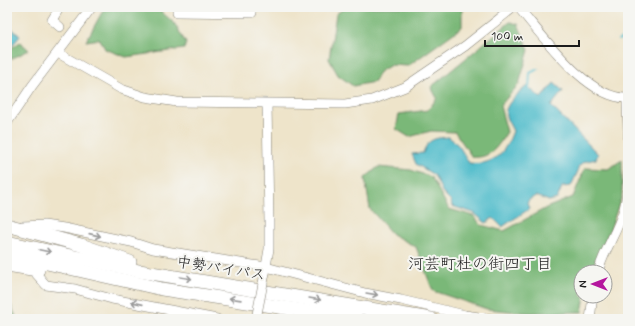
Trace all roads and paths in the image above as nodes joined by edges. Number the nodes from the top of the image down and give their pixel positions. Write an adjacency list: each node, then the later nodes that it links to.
1 (60, 7): 7 (street)
2 (92, 7): 8 (street)
3 (177, 7): 4 (street)
4 (252, 7)
5 (514, 7): 10 (street)
6 (518, 7): 9 (street)
7 (60, 27)
8 (58, 53): 10 (street); 11 (street)
9 (628, 98): 15 (street)
10 (266, 104): 18 (street)
11 (7, 123)
12 (11, 226): 18 (street, one-way to 18); 19 (highway)
13 (7, 242): 19 (highway, 中勢バイパス, one-way to 19)
14 (7, 254): 20 (highway, 中勢バイパス)
15 (601, 264)
16 (7, 265): 17 (highway)
17 (32, 269): 20 (highway); 22 (street, one-way to 17)
18 (265, 270): 23 (street, bridge); 26 (street, one-way to 26)
19 (169, 276): 25 (highway, 中勢バイパス, one-way to 25)
20 (162, 289): 24 (highway, 中勢バイパス, one-way to 20)
21 (592, 304): 27 (street)
22 (217, 319)
23 (256, 319)
24 (357, 319)
25 (431, 319)
26 (493, 319)
27 (590, 319)

